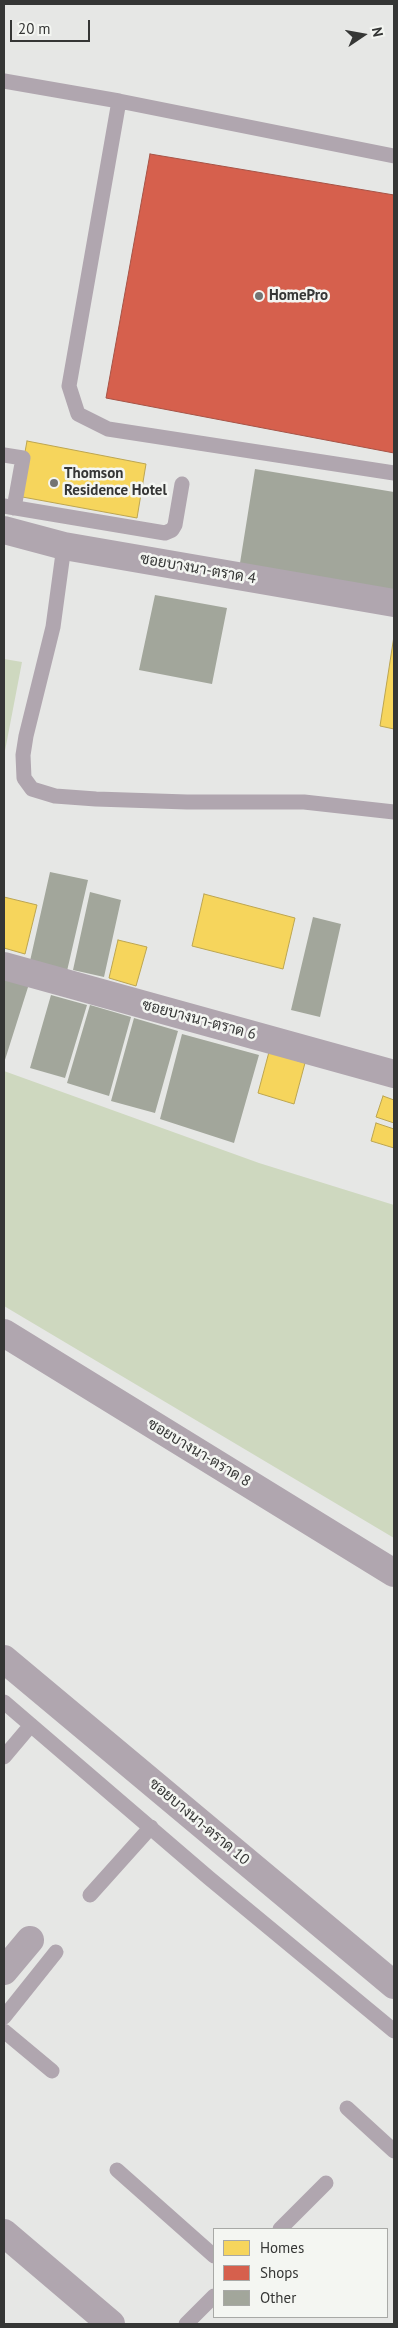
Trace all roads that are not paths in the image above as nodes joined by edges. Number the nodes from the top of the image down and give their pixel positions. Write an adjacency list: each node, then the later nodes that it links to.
1 (4, 81): 2 (lane)
2 (119, 101): 3 (lane); 5 (lane)
3 (394, 156)
4 (4, 455): 7 (lane)
5 (394, 473)
6 (182, 484): 7 (lane)
7 (7, 515): 8 (street, ซอยบางนา-ตราด 4)
8 (64, 546): 9 (street, ซอยบางนา-ตราด 4); 10 (lane)
9 (394, 603)
10 (394, 812)
11 (4, 966): 12 (street, ซอยบางนา-ตราด 6)
12 (394, 1074)
13 (4, 1334): 14 (street, ซอยบางนา-ตราด 8)
14 (394, 1573)
15 (4, 1659): 24 (street, ซอยบางนา-ตราด 10)
16 (4, 1702): 17 (lane)
17 (31, 1725): 18 (lane); 19 (lane)
18 (4, 1756)
19 (151, 1827): 20 (lane); 27 (lane)
20 (90, 1896)
21 (30, 1940): 23 (street)
22 (56, 1952): 25 (lane)
23 (4, 1971)
24 (394, 1985)
25 (4, 2017)
26 (4, 2031): 28 (lane)
27 (394, 2031)
28 (52, 2072)
29 (347, 2108): 30 (lane)
30 (394, 2151)
31 (116, 2170): 35 (lane)
32 (326, 2183): 33 (lane)
33 (281, 2228)
34 (9, 2247): 37 (street)
35 (213, 2255)
36 (213, 2297): 38 (lane)
37 (111, 2324)
38 (186, 2324)

